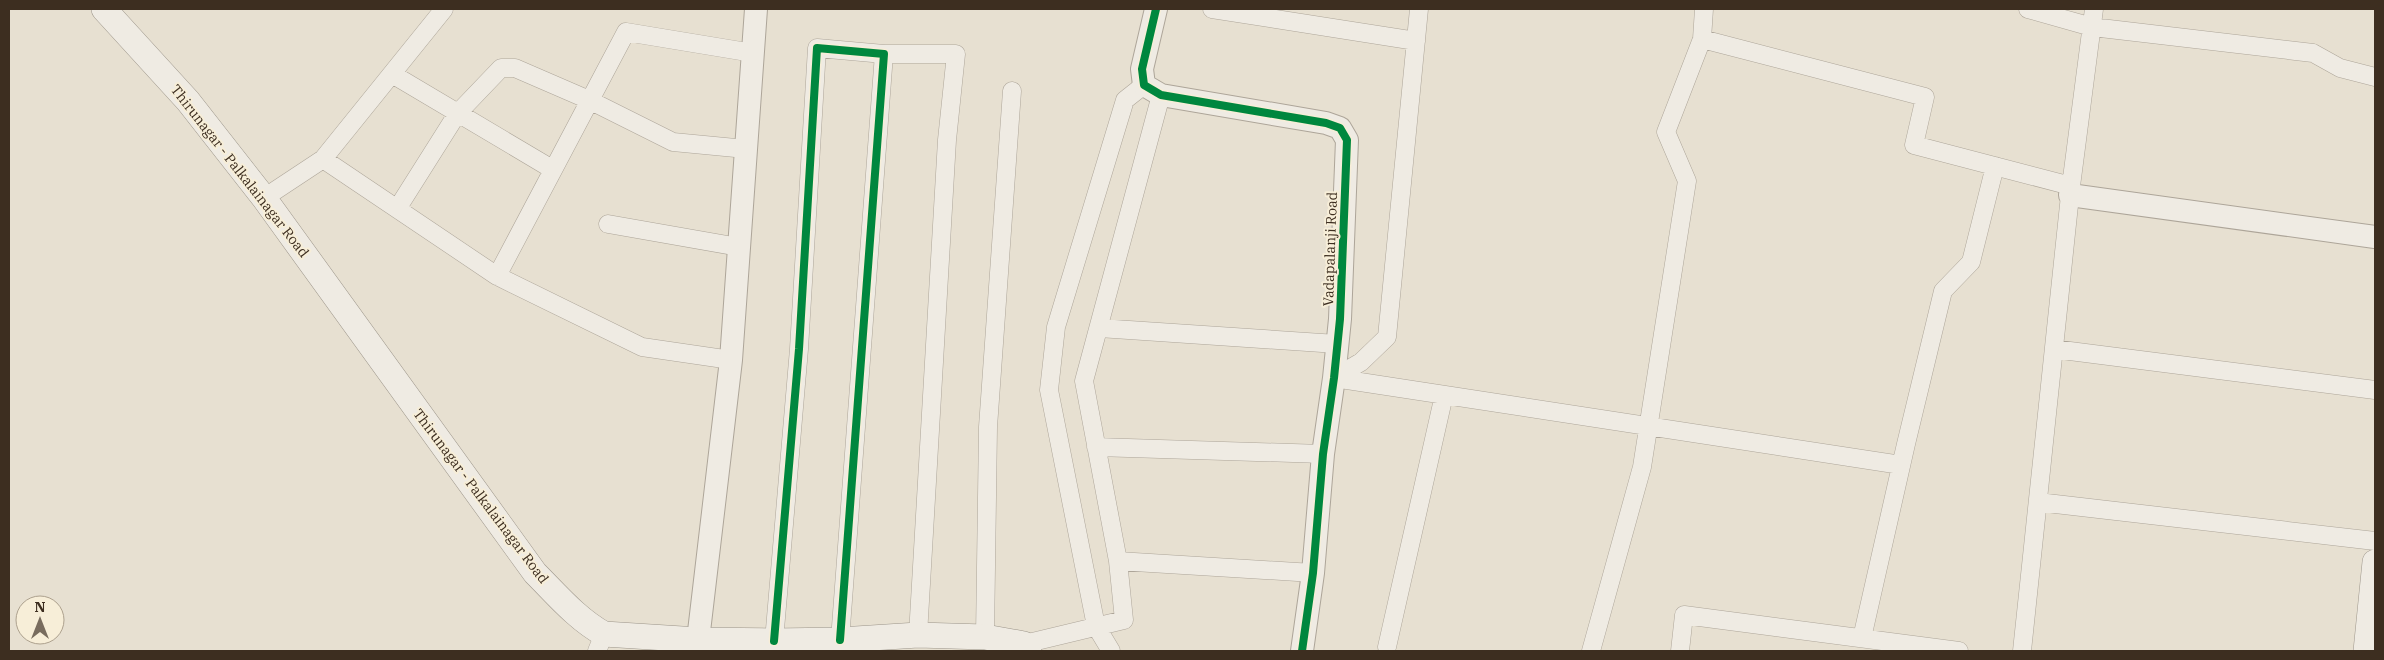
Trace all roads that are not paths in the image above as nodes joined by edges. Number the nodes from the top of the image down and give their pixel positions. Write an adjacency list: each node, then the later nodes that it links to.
1 (104, 9): 26 (main road, Thirunagar - Palkalainagar Road)
2 (444, 9): 15 (street)
3 (756, 9): 13 (street)
4 (1156, 9): 17 (street)
5 (1212, 9): 12 (street)
6 (1419, 9): 12 (street)
7 (1704, 9): 11 (street)
8 (2028, 9): 10 (street)
9 (2094, 9): 10 (street)
10 (2092, 27): 16 (street); 25 (street)
11 (1702, 40): 23 (street); 39 (street)
12 (1416, 41): 36 (street)
13 (753, 53): 19 (street); 21 (street)
14 (884, 54): 49 (street); 53 (street); 54 (street)
15 (392, 74): 20 (street); 22 (street)
16 (2375, 77)
17 (1152, 90): 32 (street); 33 (street, Vadapalanji Road); 48 (street)
18 (1012, 91): 50 (street)
19 (589, 100): 20 (street); 21 (street); 24 (street)
20 (457, 114): 24 (street); 27 (street)
21 (746, 149): 30 (street)
22 (323, 158): 26 (street); 27 (street)
23 (1995, 166): 25 (street); 42 (street)
24 (552, 170): 31 (street)
25 (2070, 190): 29 (street); 34 (street)
26 (264, 198): 55 (main road, Thirunagar - Palkalainagar Road)
27 (397, 209): 31 (street)
28 (608, 224): 30 (street)
29 (2375, 237)
30 (739, 247): 35 (street)
31 (497, 276): 35 (street)
32 (1099, 328): 33 (street); 40 (street)
33 (1337, 344): 36 (street, Vadapalanji Road)
34 (2054, 350): 37 (street); 43 (street)
35 (732, 360): 52 (street)
36 (1334, 378): 38 (street); 41 (street, Vadapalanji Road)
37 (2375, 390)
38 (1444, 395): 39 (street); 56 (street)
39 (1648, 428): 42 (street); 60 (street)
40 (1096, 447): 41 (street); 45 (street)
41 (1323, 454): 47 (street, Vadapalanji Road)
42 (1901, 466): 51 (street)
43 (2038, 502): 44 (street); 63 (street)
44 (2375, 541)
45 (1118, 561): 47 (street); 48 (street)
46 (2375, 562): 64 (main road)
47 (1313, 573): 59 (street, Vadapalanji Road)
48 (1096, 626): 57 (street); 58 (street)
49 (918, 635): 50 (main road, Thirunagar - Palkalainagar Road); 53 (main road, Thirunagar - Palkalainagar Road)
50 (985, 637): 57 (main road, Thirunagar - Palkalainagar Road)
51 (1862, 638): 61 (street); 62 (street)
52 (698, 640): 54 (main road, Thirunagar - Palkalainagar Road); 55 (main road, Thirunagar - Palkalainagar Road)
53 (840, 640): 54 (main road, Thirunagar - Palkalainagar Road)
54 (774, 641)
55 (601, 643)
56 (1387, 647)
57 (1026, 648)
58 (1111, 651)
59 (1302, 651)
60 (1591, 651)
61 (1680, 651)
62 (1959, 651)
63 (2022, 651)
64 (2366, 651)

